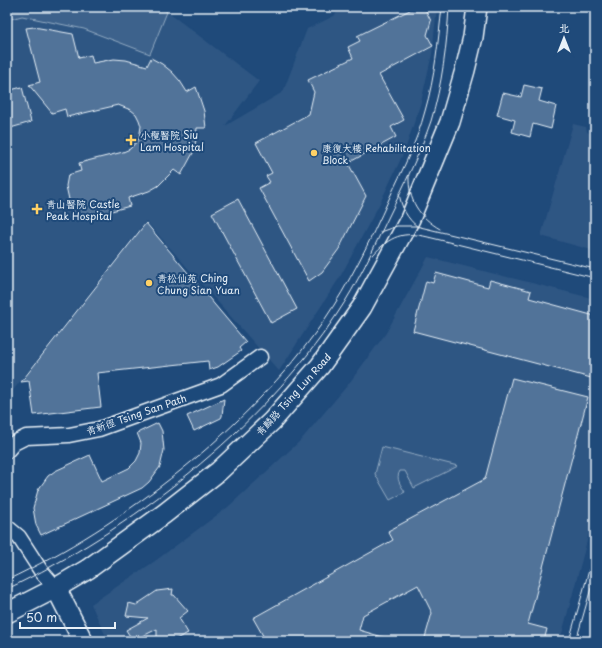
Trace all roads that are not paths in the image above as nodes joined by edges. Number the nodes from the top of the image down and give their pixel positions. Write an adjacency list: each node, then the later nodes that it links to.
1 (477, 7): 5 (street, 青麟路 Tsing Lun Road)
2 (260, 357): 3 (street, 青新徑 Tsing San Path)
3 (7, 451)
4 (7, 527): 5 (street)
5 (56, 588): 6 (street, 青麟路 Tsing Lun Road); 7 (street)
6 (7, 613)
7 (83, 641)

